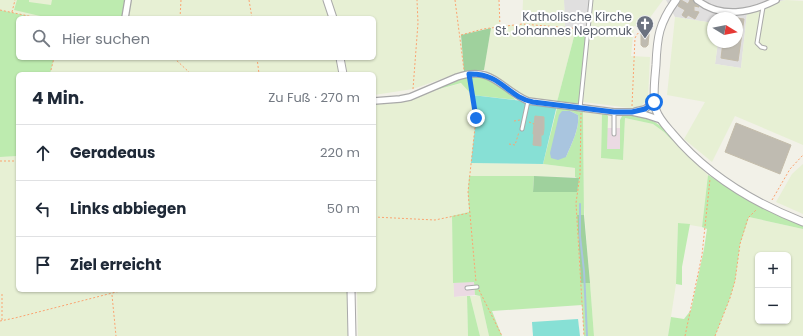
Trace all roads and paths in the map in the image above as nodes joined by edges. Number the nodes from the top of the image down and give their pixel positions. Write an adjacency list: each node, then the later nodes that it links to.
1 (15, 0): 15 (path)
2 (128, 0): 17 (street)
3 (181, 0): 18 (path)
4 (249, 0): 19 (path)
5 (327, 0): 20 (street)
6 (417, 0): 35 (path)
7 (455, 0): 24 (path)
8 (498, 0): 22 (path)
9 (591, 0): 23 (lane)
10 (676, 0): 38 (street)
11 (697, 0): 13 (street)
12 (776, 0): 13 (street)
13 (763, 6): 25 (lane)
14 (0, 10): 15 (path)
15 (11, 13): 16 (path)
16 (27, 16)
17 (125, 16)
18 (180, 16)
19 (252, 16)
20 (332, 16)
21 (653, 25): 41 (path)
22 (500, 26): 23 (path); 24 (path)
23 (588, 29): 39 (lane)
24 (461, 35): 34 (path)
25 (765, 48)
26 (54, 60): 30 (path)
27 (177, 60): 31 (path)
28 (257, 60): 32 (path)
29 (340, 60): 33 (street)
30 (50, 72)
31 (189, 72)
32 (259, 72)
33 (343, 72)
34 (467, 74): 35 (street); 37 (street); 52 (path)
35 (414, 95): 36 (street)
36 (376, 101)
37 (528, 101): 39 (street); 43 (lane)
38 (654, 102): 41 (street); 42 (street)
39 (581, 108): 40 (street); 65 (path)
40 (614, 112): 41 (street); 44 (lane)
41 (632, 112): 42 (street)
42 (662, 121): 49 (street)
43 (522, 129): 45 (path)
44 (614, 134)
45 (509, 144)
46 (803, 155): 51 (path)
47 (0, 161): 48 (path)
48 (16, 161)
49 (711, 171): 50 (street); 66 (path)
50 (761, 203): 51 (street); 67 (path)
51 (768, 208): 54 (street)
52 (469, 212): 53 (path); 55 (path)
53 (376, 217)
54 (803, 222)
55 (477, 287): 56 (lane); 64 (path)
56 (467, 288)
57 (118, 292): 60 (path)
58 (351, 292): 63 (street)
59 (2, 294): 61 (path)
60 (112, 294): 61 (path); 62 (path)
61 (1, 321)
62 (116, 336)
63 (352, 336)
64 (502, 336)
65 (584, 336)
66 (685, 336)
67 (715, 336)

